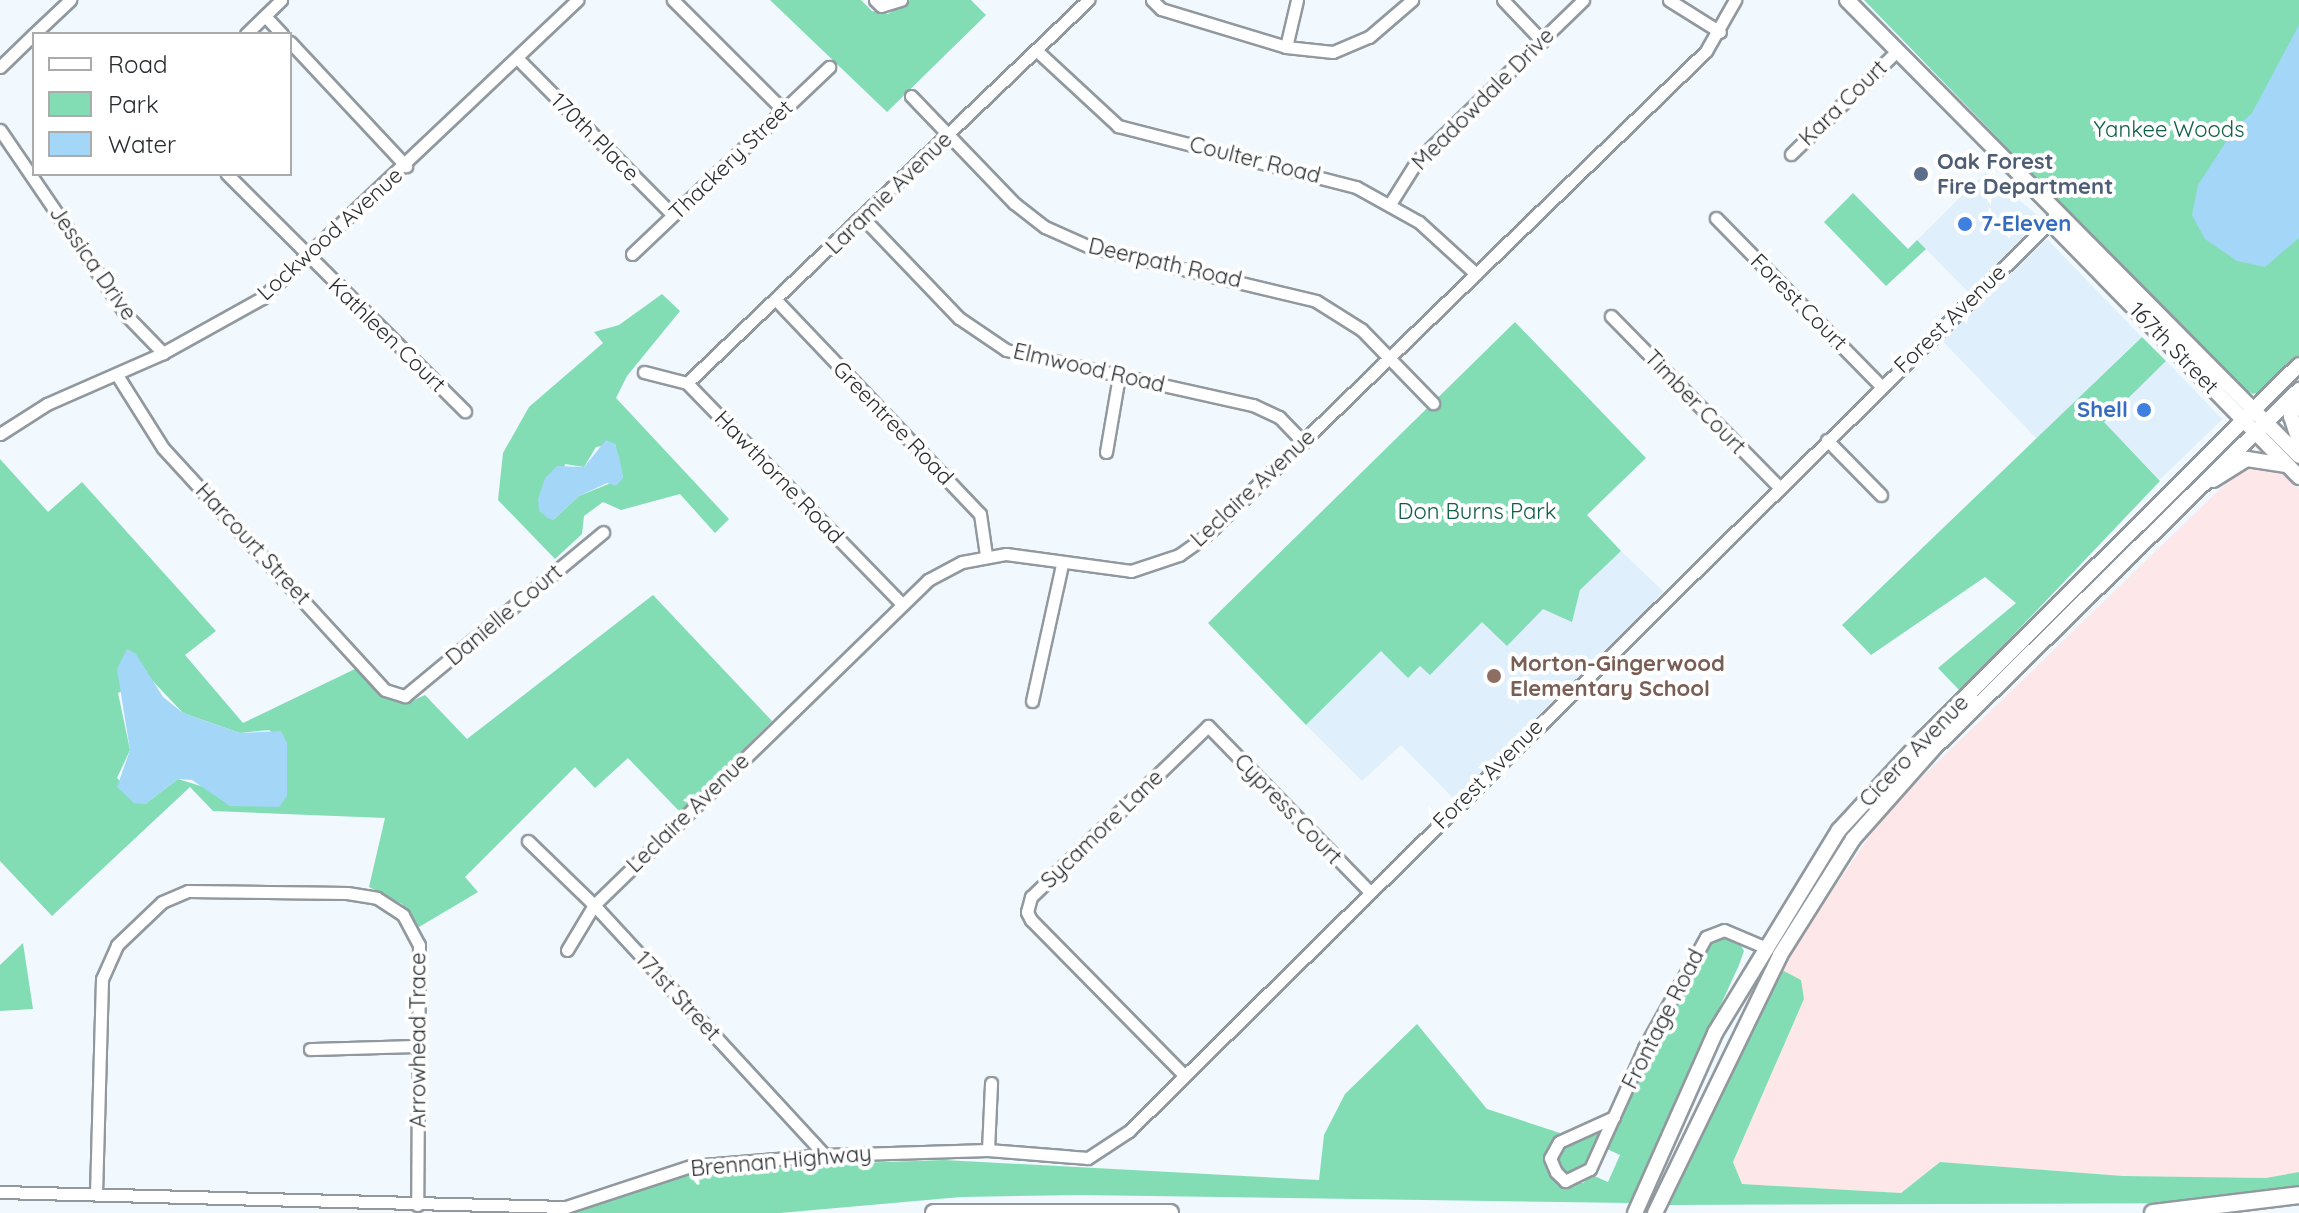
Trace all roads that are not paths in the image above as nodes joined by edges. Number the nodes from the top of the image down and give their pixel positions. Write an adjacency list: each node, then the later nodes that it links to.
1 (70, 0): 17 (street)
2 (281, 0): 16 (street)
3 (673, 0): 31 (street)
4 (875, 0): 15 (street)
5 (1088, 0): 25 (street, Laramie Avenue)
6 (1152, 0): 24 (street)
7 (1297, 0): 24 (street)
8 (1412, 0): 24 (street)
9 (1503, 0): 22 (street)
10 (1583, 0): 22 (street, Meadowdale Drive)
11 (1669, 0): 20 (street)
12 (1735, 0): 20 (street, Leclaire Avenue)
13 (1847, 0): 26 (main road, 167th Street)
14 (572, 1): 27 (street, Lockwood Avenue)
15 (899, 2)
16 (265, 16): 18 (street); 19 (street)
17 (36, 32)
18 (248, 32)
19 (280, 32)
20 (1720, 32): 44 (street, Leclaire Avenue)
21 (32, 36): 28 (street)
22 (1542, 41): 37 (street, Meadowdale Drive)
23 (292, 44): 35 (street)
24 (1286, 47)
25 (1036, 50): 33 (street, Laramie Avenue); 37 (street, Coulter Road)
26 (1896, 52): 34 (street, Kara Court); 39 (main road, 167th Street)
27 (517, 58): 35 (street, Lockwood Avenue); 38 (street, 170th Place)
28 (0, 67)
29 (829, 67): 31 (street, Thackery Street)
30 (911, 96): 33 (street, Deerpath Road)
31 (783, 110): 38 (street, Thackery Street)
32 (0, 130): 47 (street, Jessica Drive)
33 (949, 136): 40 (street, Laramie Avenue); 48 (street, Deerpath Road)
34 (1791, 154)
35 (406, 166): 43 (street, Lockwood Avenue)
36 (229, 176): 43 (street, Kathleen Court)
37 (1390, 204): 44 (street, Coulter Road)
38 (673, 215): 42 (street, Thackery Street)
39 (2056, 216): 54 (street, Forest Avenue); 58 (main road, 167th Street)
40 (863, 218): 45 (street, Laramie Avenue); 52 (street, Elmwood Road)
41 (1716, 218): 54 (street, Forest Court)
42 (632, 254)
43 (308, 259): 47 (street, Lockwood Avenue); 57 (street, Kathleen Court)
44 (1476, 274): 48 (street, Leclaire Avenue)
45 (777, 301): 53 (street, Laramie Avenue); 70 (street, Greentree Road)
46 (1611, 316): 66 (street, Timber Court)
47 (163, 353): 51 (street, Lockwood Avenue)
48 (1390, 358): 56 (street, Deerpath Road); 63 (street, Leclaire Avenue)
49 (2299, 365): 58 (main road, Cicero Avenue)
50 (644, 372): 53 (street)
51 (117, 375): 60 (street, Lockwood Avenue); 73 (street, Harcourt Street)
52 (1119, 376): 63 (street, Elmwood Road); 64 (street)
53 (687, 383): 72 (street, Hawthorne Road)
54 (1881, 386): 61 (street, Forest Avenue)
55 (2299, 393): 59 (main road, Cicero Avenue); 62 (main road)
56 (1433, 403)
57 (465, 411)
58 (2249, 414): 59 (main road, 167th Street); 79 (main road, Cicero Avenue)
59 (2261, 426): 65 (main road, 167th Street); 68 (main road, Cicero Avenue)
60 (0, 434)
61 (1827, 440): 66 (street, Forest Avenue); 67 (street)
62 (2299, 441)
63 (1303, 442): 71 (street, Leclaire Avenue)
64 (1106, 452)
65 (2295, 466): 68 (main road)
66 (1779, 487): 77 (street, Forest Avenue)
67 (1881, 495)
68 (2188, 495): 81 (main road, Cicero Avenue)
69 (603, 532): 73 (street, Danielle Court)
70 (986, 555): 71 (street, Leclaire Avenue); 72 (street, Leclaire Avenue)
71 (1062, 564): 74 (street)
72 (902, 604): 78 (street, Leclaire Avenue)
73 (405, 696)
74 (1032, 701)
75 (1208, 726): 77 (street, Cypress Court); 84 (street, Sycamore Lane)
76 (528, 841): 78 (street, 171st Street)
77 (1369, 891): 84 (street, Forest Avenue)
78 (594, 905): 80 (street, Leclaire Avenue); 88 (street, 171st Street)
79 (1764, 947): 81 (main road); 86 (street, Frontage Road); 96 (main road, Cicero Avenue)
80 (567, 950)
81 (1780, 955): 97 (main road, Cicero Avenue)
82 (418, 1046): 83 (street); 91 (street, Arrowhead Trace); 93 (street, Arrowhead Trace)
83 (310, 1049)
84 (1183, 1074): 89 (street, Forest Avenue)
85 (991, 1083): 87 (street)
86 (1614, 1117): 86 (street, Frontage Road)
87 (988, 1150): 88 (street, Brennan Highway); 89 (street, Brennan Highway)
88 (825, 1155): 93 (street, Brennan Highway)
89 (1088, 1158)
90 (0, 1192): 91 (street, Brennan Highway)
91 (96, 1194): 93 (street, Brennan Highway)
92 (2299, 1195): 98 (highway)
93 (417, 1205)
94 (934, 1213): 95 (highway)
95 (1170, 1213)
96 (1635, 1213)
97 (1655, 1213)
98 (2153, 1213)

